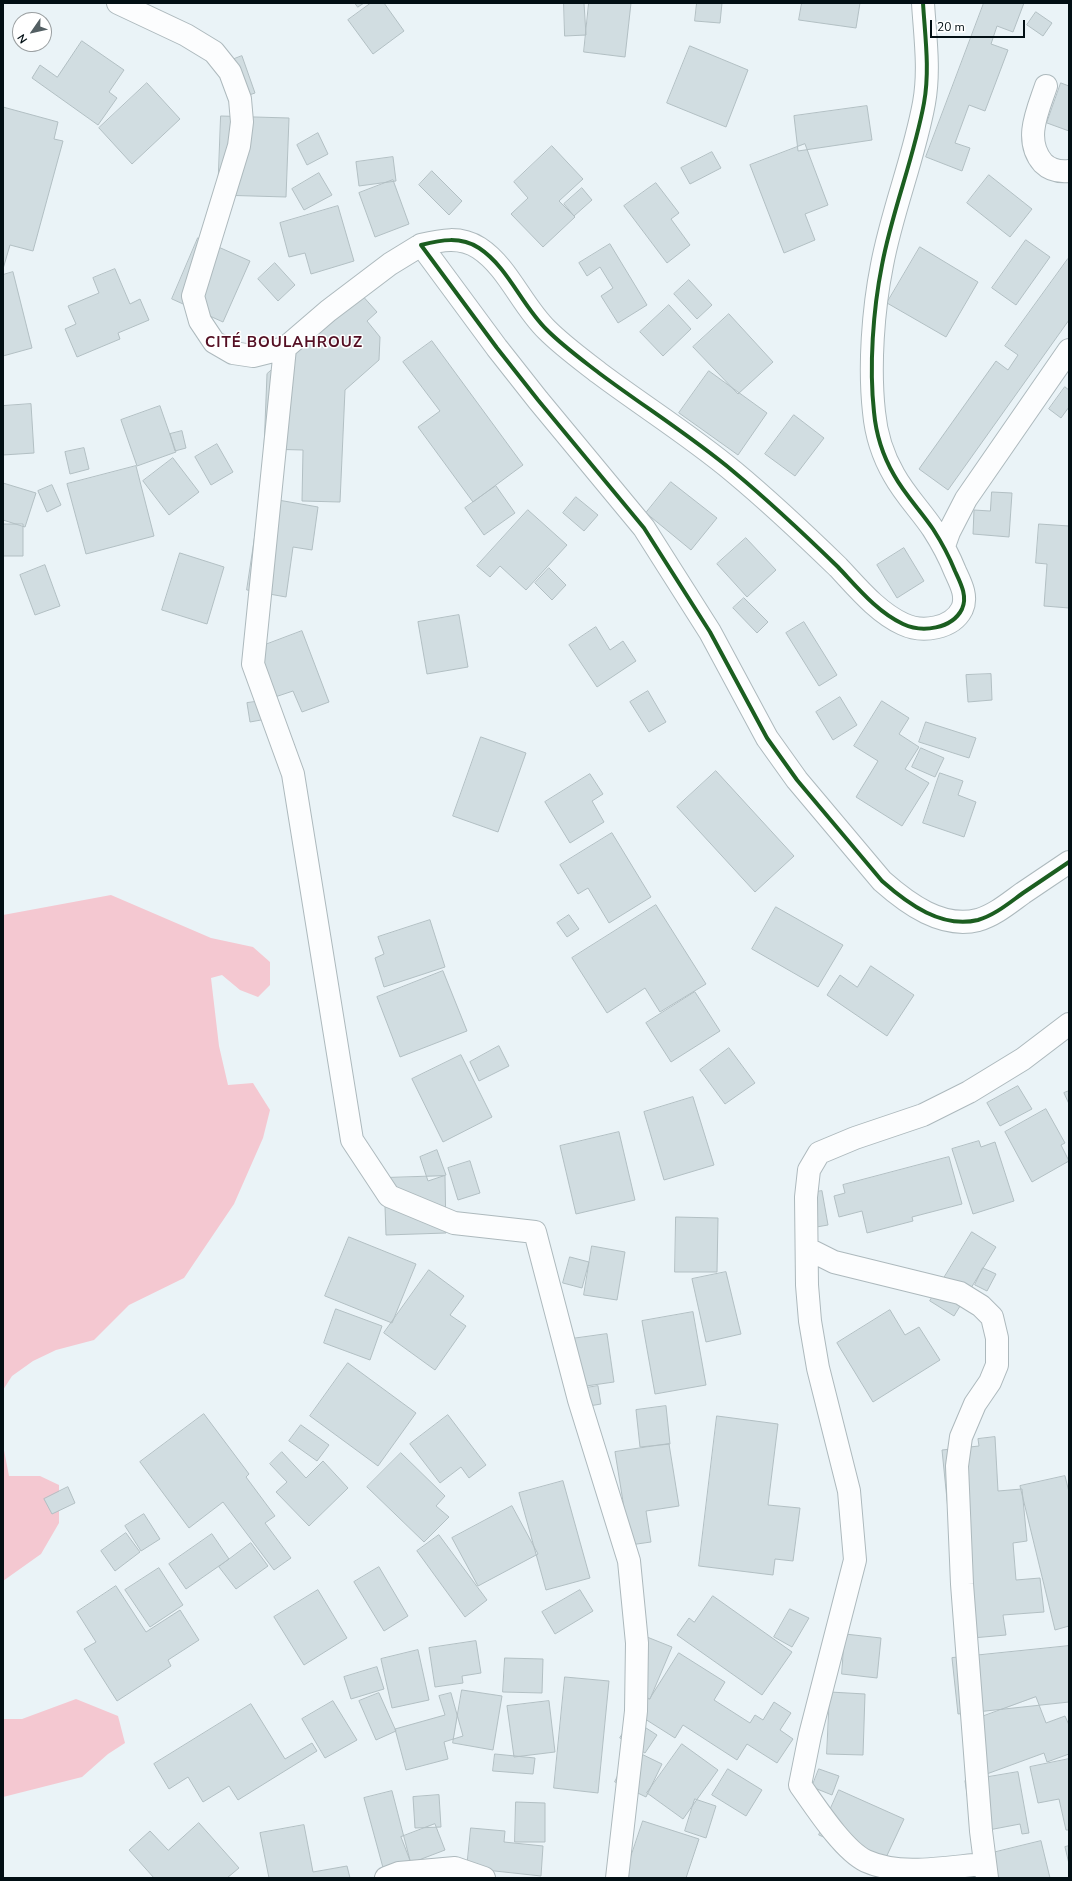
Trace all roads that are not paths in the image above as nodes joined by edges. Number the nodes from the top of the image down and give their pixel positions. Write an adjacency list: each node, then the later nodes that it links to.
1 (118, 3): 6 (street)
2 (923, 3): 8 (street)
3 (1046, 86): 4 (street)
4 (1069, 171)
5 (421, 245): 6 (street); 8 (street); 9 (street)
6 (286, 348): 15 (street)
7 (1069, 350): 8 (street)
8 (944, 546)
9 (1069, 862)
10 (1069, 1024): 11 (street)
11 (808, 1249): 12 (street); 12 (street)
12 (986, 1871)
13 (386, 1878): 14 (street)
14 (484, 1878)
15 (617, 1878)

